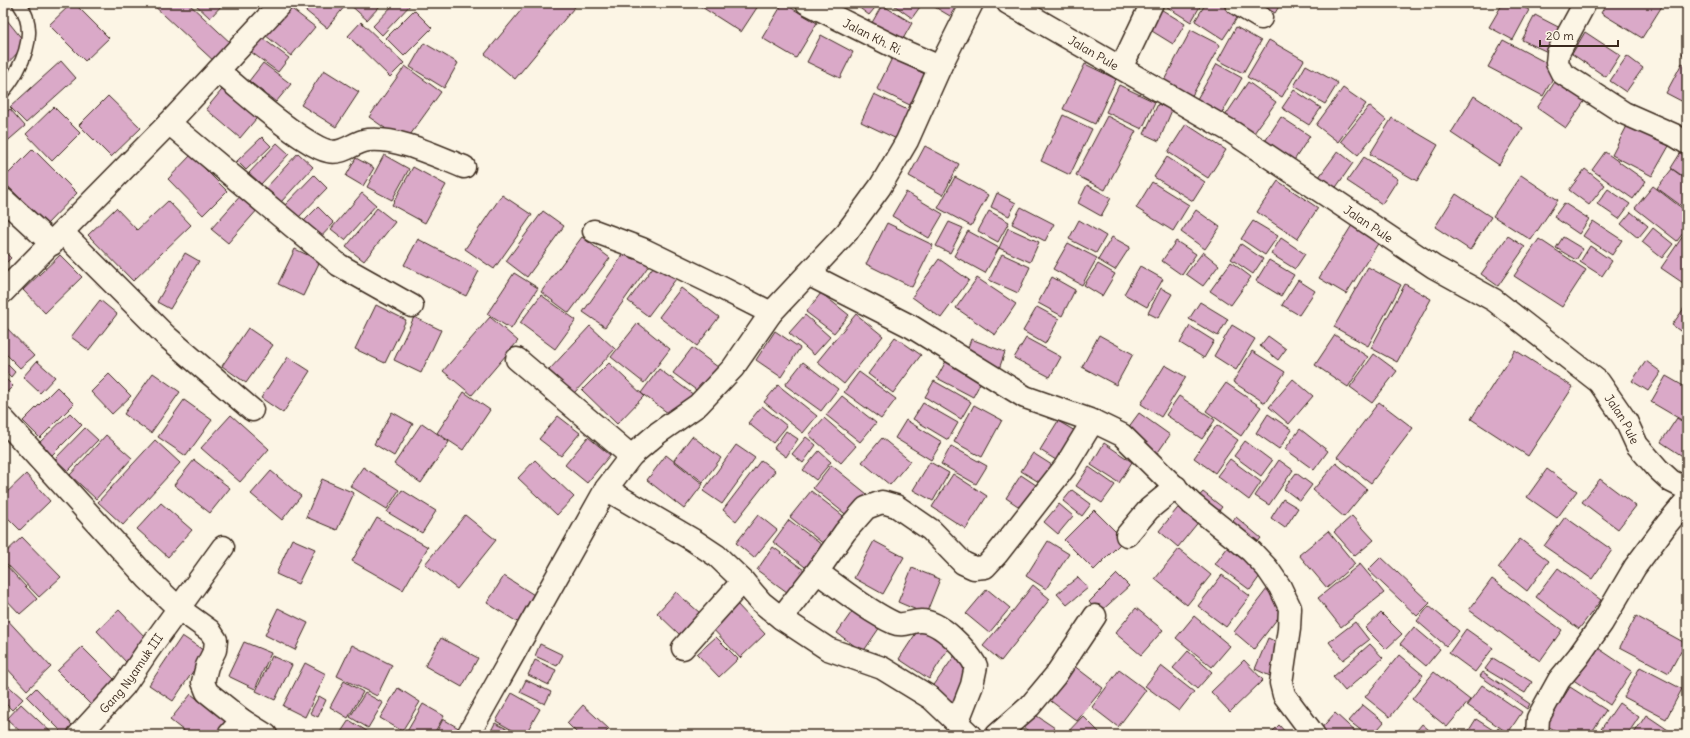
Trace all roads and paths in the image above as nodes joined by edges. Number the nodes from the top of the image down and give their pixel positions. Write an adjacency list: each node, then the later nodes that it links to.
1 (19, 3): 13 (lane)
2 (280, 3): 12 (street)
3 (807, 3): 10 (street, Jalan Kh. Ri.)
4 (972, 3): 10 (street)
5 (1008, 3): 11 (street, Jalan Pule)
6 (1152, 3): 11 (street)
7 (1236, 3): 9 (street)
8 (1585, 3): 15 (street)
9 (1261, 18)
10 (940, 67): 20 (street)
11 (1121, 68): 31 (street, Jalan Pule)
12 (218, 71): 14 (street); 16 (street)
13 (3, 91)
14 (169, 123): 19 (street); 22 (street)
15 (1687, 143)
16 (464, 167)
17 (3, 198): 19 (street)
18 (594, 231): 23 (street)
19 (57, 238): 21 (street); 25 (street)
20 (808, 274): 23 (street); 26 (street)
21 (3, 292)
22 (412, 306)
23 (771, 313): 28 (street)
24 (517, 359): 28 (street)
25 (252, 410)
26 (1093, 421): 29 (street); 35 (street)
27 (7, 430): 37 (street)
28 (631, 456): 30 (street)
29 (1176, 486): 33 (street); 47 (street)
30 (606, 489): 36 (street); 45 (street)
31 (1687, 489)
32 (1687, 500): 48 (street)
33 (1127, 535)
34 (223, 546): 37 (street, Gang Nyamuk III)
35 (817, 572): 39 (street); 42 (street)
36 (743, 581): 39 (street); 40 (street)
37 (178, 608): 41 (street); 43 (street, Gang Nyamuk III)
38 (1095, 616): 46 (street)
39 (781, 618): 42 (street)
40 (683, 648)
41 (235, 728): 44 (street)
42 (963, 729)
43 (79, 735)
44 (266, 735)
45 (468, 735)
46 (996, 735)
47 (1314, 735)
48 (1536, 735)

